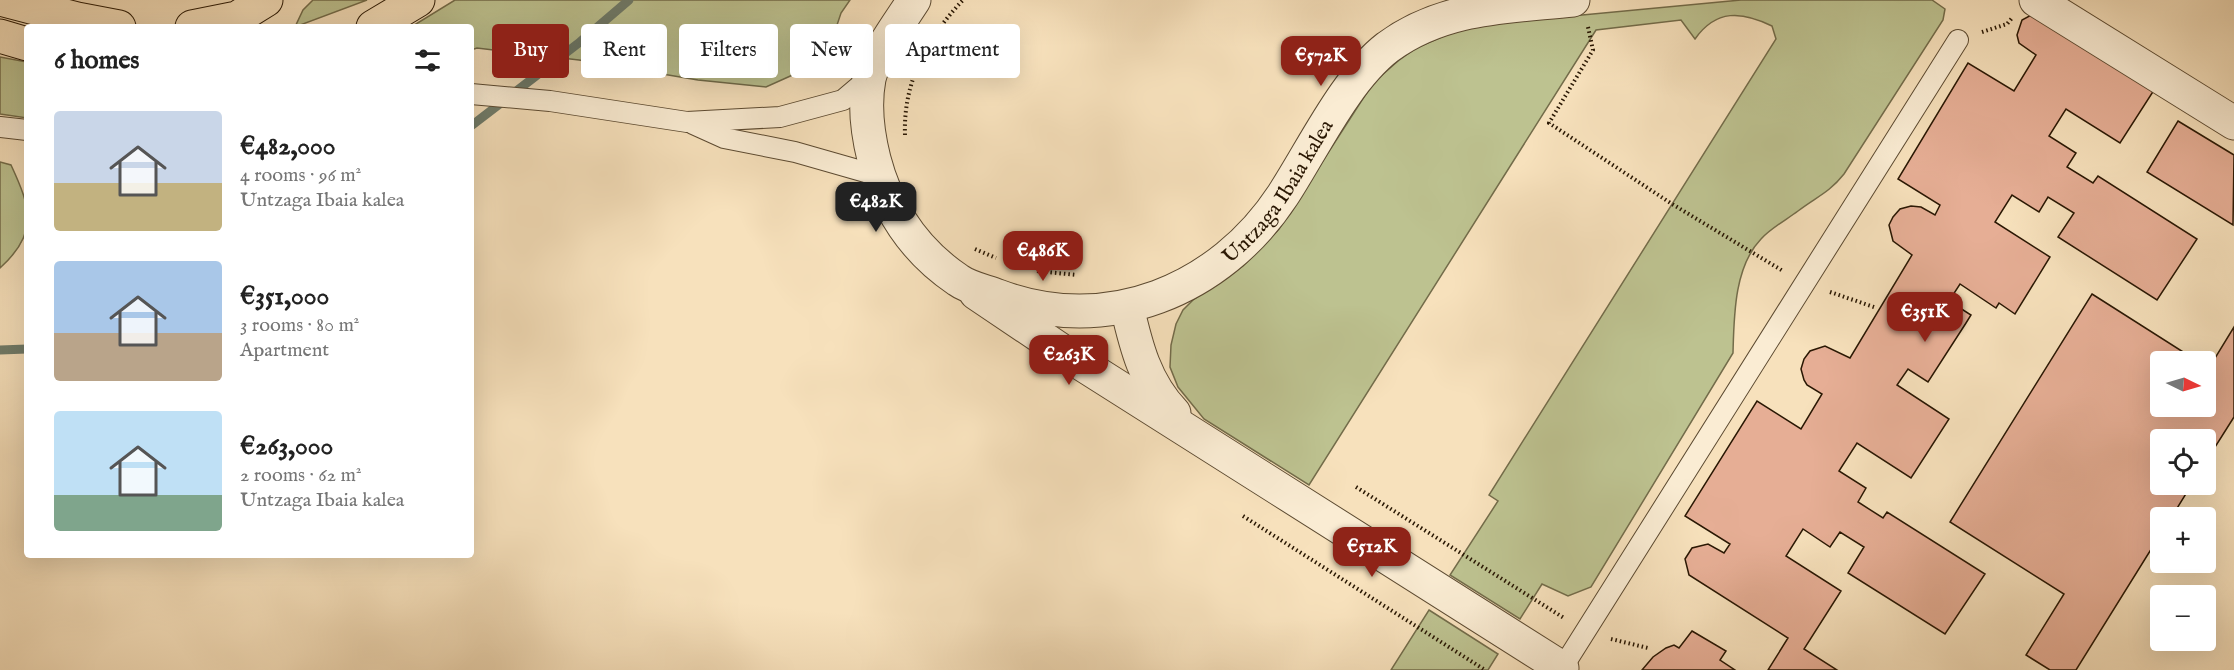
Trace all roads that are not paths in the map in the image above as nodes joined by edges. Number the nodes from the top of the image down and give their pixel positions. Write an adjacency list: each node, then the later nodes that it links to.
1 (4, 0): 7 (highway)
2 (266, 0): 8 (highway)
3 (418, 0): 9 (highway)
4 (914, 0): 13 (street)
5 (2027, 7): 17 (street)
6 (1580, 13): 22 (street, Untzaga Ibaia kalea)
7 (103, 24)
8 (207, 24)
9 (378, 24)
10 (0, 36): 12 (highway)
11 (1958, 40): 24 (lane)
12 (24, 43)
13 (873, 70)
14 (869, 78): 16 (lane); 20 (street)
15 (474, 94): 16 (lane)
16 (687, 122): 20 (lane)
17 (2234, 123)
18 (0, 127): 19 (lane)
19 (24, 130)
20 (879, 176): 21 (street)
21 (960, 282): 22 (street, Untzaga Ibaia kalea); 23 (street)
22 (1127, 307): 23 (street)
23 (1209, 444): 24 (street)
24 (1562, 669)

